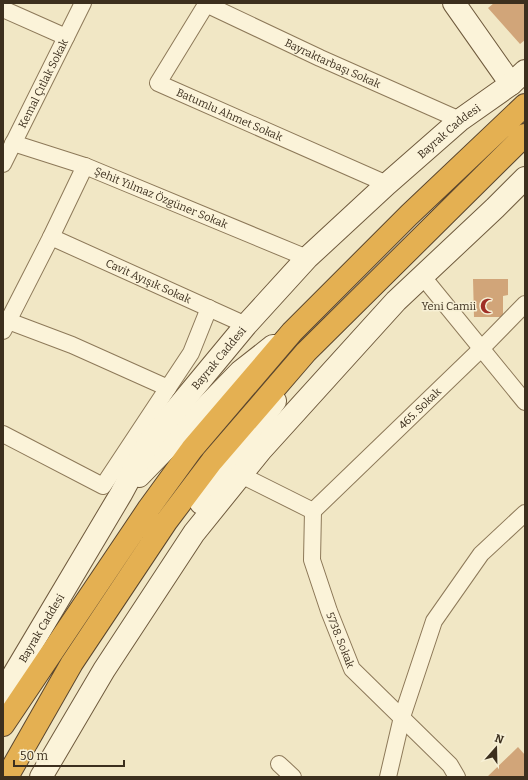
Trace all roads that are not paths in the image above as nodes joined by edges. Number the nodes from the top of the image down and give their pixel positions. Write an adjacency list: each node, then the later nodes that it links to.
1 (83, 3): 5 (street, Kemal Çıtlak Sokak)
2 (454, 3): 6 (main road)
3 (207, 4): 8 (street, Bayraktarbaşı Sokak); 14 (street, Batumlu Ahmet Sokak)
4 (3, 9): 5 (street)
5 (66, 37): 10 (street, Kemal Çıtlak Sokak)
6 (518, 78): 8 (main road, Bayrak Caddesi)
7 (525, 105): 22 (highway)
8 (460, 120): 14 (main road, Bayrak Caddesi)
9 (525, 135): 23 (highway)
10 (13, 143): 11 (street, Kemal Çıtlak Sokak); 12 (street, Şehit Yılmaz Özgüner Sokak)
11 (3, 164)
12 (85, 166): 15 (street); 16 (street, Şehit Yılmaz Özgüner Sokak)
13 (525, 178): 17 (main road)
14 (387, 184): 16 (main road, Bayrak Caddesi)
15 (51, 237): 19 (street, Cavit Ayışık Sokak); 20 (street)
16 (308, 258): 21 (main road, Bayrak Caddesi)
17 (423, 276): 24 (street); 28 (main road)
18 (525, 304): 24 (street, 465. Sokak)
19 (209, 308): 21 (street, Cavit Ayışık Sokak); 25 (street)
20 (5, 324): 25 (street)
21 (246, 325): 29 (main road, Bayrak Caddesi)
22 (292, 332): 29 (main road); 35 (highway)
23 (310, 348): 32 (main road); 37 (highway)
24 (481, 349): 26 (street); 30 (street, 465. Sokak)
25 (168, 388): 27 (street)
26 (525, 402)
27 (3, 434)
28 (241, 475): 30 (street); 32 (main road)
29 (121, 494): 33 (main road, Bayrak Caddesi)
30 (312, 511): 34 (street, 5738. Sokak)
31 (525, 513): 34 (street)
32 (172, 566): 38 (main road)
33 (3, 697)
34 (402, 717): 40 (street); 41 (street, 5738. Sokak)
35 (3, 725)
36 (279, 764): 39 (street)
37 (7, 777)
38 (41, 777)
39 (293, 777)
40 (388, 777)
41 (457, 777)

